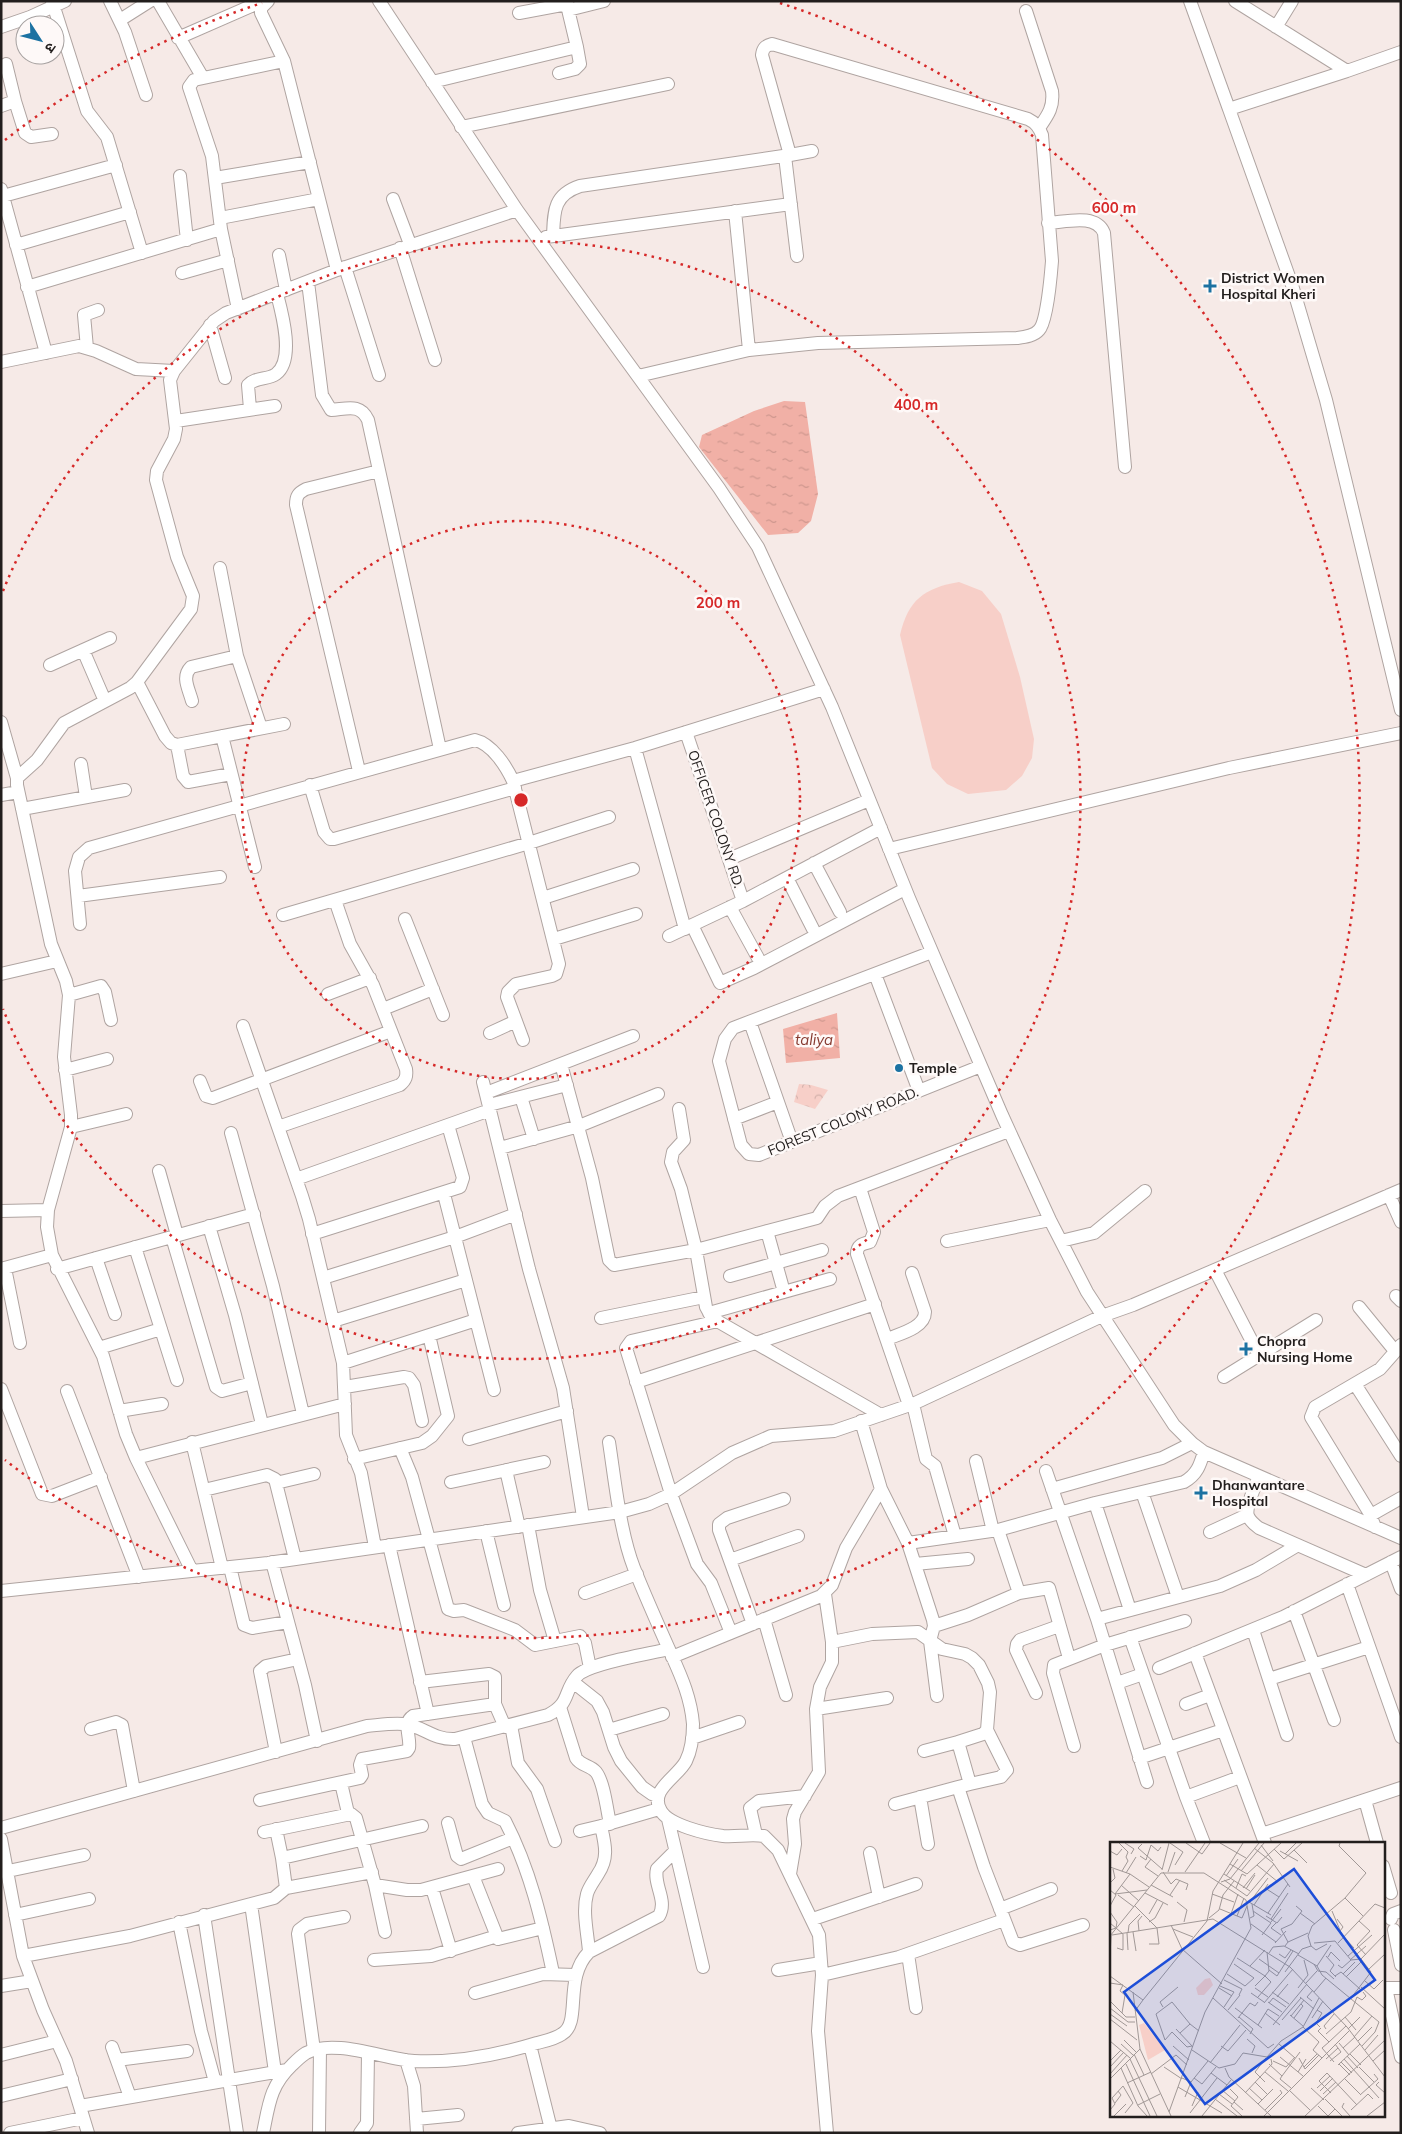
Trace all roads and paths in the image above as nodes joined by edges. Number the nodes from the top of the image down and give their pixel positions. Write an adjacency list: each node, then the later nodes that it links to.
1 (110, 1): 14 (street)
2 (158, 1): 17 (street)
3 (379, 1): 25 (street)
4 (604, 1): 11 (street)
5 (1190, 1): 30 (street)
6 (1235, 1): 16 (street)
7 (1292, 1): 16 (street)
8 (57, 3): 15 (street); 37 (street)
9 (143, 3): 14 (street)
10 (261, 3): 17 (street); 20 (street)
11 (567, 5): 13 (street); 18 (street)
12 (1026, 11): 32 (street)
13 (519, 13)
14 (120, 20): 27 (street)
15 (1, 27)
16 (1276, 27): 22 (street)
17 (178, 38): 24 (street)
18 (577, 47): 23 (street); 25 (street)
19 (1401, 52): 22 (street)
20 (284, 61): 24 (street); 36 (street)
21 (6, 64): 28 (street)
22 (1347, 71): 30 (street)
23 (559, 73)
24 (203, 78): 39 (street)
25 (432, 82): 31 (street)
26 (668, 84): 31 (street)
27 (146, 95)
28 (15, 102): 29 (street); 33 (street)
29 (1, 106)
30 (1229, 109): 90 (street)
31 (461, 127): 44 (street)
32 (1039, 128): 35 (street); 49 (street)
33 (52, 134)
34 (812, 151): 35 (street)
35 (788, 156): 43 (street); 50 (street)
36 (310, 162): 39 (street); 42 (street)
37 (116, 165): 40 (street); 46 (street)
38 (180, 176): 52 (street)
39 (216, 178): 48 (street)
40 (2, 192): 47 (street)
41 (393, 199): 54 (street)
42 (319, 200): 48 (street); 59 (street)
43 (791, 204): 45 (street); 57 (street)
44 (516, 210): 51 (street); 54 (street)
45 (735, 211): 50 (street); 68 (street)
46 (130, 212): 53 (street); 55 (street)
47 (5, 218): 53 (street)
48 (221, 224): 52 (street); 58 (street)
49 (1048, 224): 68 (street); 79 (street)
50 (552, 236): 51 (street)
51 (537, 238): 74 (street)
52 (187, 240): 55 (street)
53 (16, 244): 62 (street)
54 (405, 246): 59 (street); 70 (street)
55 (142, 253): 62 (street)
56 (279, 255): 63 (street)
57 (797, 256)
58 (228, 260): 60 (street); 64 (street)
59 (341, 269): 61 (street); 73 (street)
60 (182, 273)
61 (308, 282): 63 (street); 80 (street)
62 (27, 288): 69 (street)
63 (282, 292): 64 (street); 77 (street)
64 (238, 308): 66 (street)
65 (98, 310): 67 (street)
66 (210, 325): 72 (street); 75 (street)
67 (87, 348): 69 (street); 72 (street)
68 (749, 350): 74 (street)
69 (46, 353): 71 (street)
70 (435, 360)
71 (1, 362)
72 (174, 370): 78 (street)
73 (379, 375)
74 (638, 376): 87 (street)
75 (225, 378)
76 (275, 406): 77 (street)
77 (250, 409): 78 (street)
78 (176, 421): 86 (street)
79 (1125, 467)
80 (379, 471): 99 (street); 101 (street)
81 (220, 568): 84 (street)
82 (110, 638): 83 (street)
83 (83, 650): 85 (street); 88 (street)
84 (237, 656): 89 (street); 93 (street)
85 (50, 665)
86 (137, 682): 88 (street); 97 (street)
87 (824, 690): 94 (street); 110 (street)
88 (105, 701): 103 (street)
89 (192, 701)
90 (1401, 710)
91 (1, 722): 103 (street)
92 (284, 724): 93 (street)
93 (260, 728): 96 (street)
94 (686, 732): 98 (street); 117 (street, OFFICER COLONY RD.)
95 (1401, 733): 116 (street)
96 (222, 736): 97 (street); 102 (street)
97 (177, 745): 102 (street)
98 (635, 748): 105 (street); 134 (street)
99 (440, 749): 101 (street); 105 (street)
100 (81, 764): 109 (street)
101 (359, 771): 104 (street)
102 (231, 774): 111 (street)
103 (17, 778): 107 (street)
104 (310, 785): 105 (street); 111 (street)
105 (514, 785): 115 (street)
106 (125, 790): 109 (street)
107 (18, 792): 108 (street); 112 (street)
108 (1, 795)
109 (86, 797): 112 (street)
110 (869, 800): 114 (street); 117 (street)
111 (239, 805): 119 (street); 124 (street)
112 (22, 809): 140 (street)
113 (609, 817): 115 (street)
114 (881, 828): 116 (street); 118 (street, OFFICER COLONY RD.)
115 (529, 843): 125 (street); 126 (street)
116 (889, 850): 123 (street)
117 (729, 859): 127 (street, OFFICER COLONY RD.)
118 (814, 863): 122 (street, OFFICER COLONY RD.); 129 (street)
119 (255, 867)
120 (633, 869): 125 (street)
121 (220, 878): 124 (street)
122 (787, 878): 127 (street, OFFICER COLONY RD.); 135 (street)
123 (905, 889): 134 (street); 138 (street)
124 (78, 896): 133 (street)
125 (543, 898): 137 (street)
126 (334, 900): 131 (street); 143 (street)
127 (743, 901): 128 (street)
128 (730, 907): 134 (street); 139 (street)
129 (840, 912)
130 (636, 914): 137 (street)
131 (283, 915)
132 (405, 919): 144 (street)
133 (80, 924)
134 (688, 927): 136 (street)
135 (813, 929)
136 (669, 936)
137 (554, 939): 150 (street)
138 (932, 952): 142 (street, FOREST COLONY ROAD.); 159 (street)
139 (758, 958)
140 (57, 961): 141 (street); 146 (street)
141 (1, 974)
142 (875, 974): 151 (street, FOREST COLONY ROAD.); 164 (street)
143 (370, 978): 145 (street); 147 (street)
144 (432, 989): 147 (street); 148 (street)
145 (328, 994)
146 (69, 995): 149 (street); 160 (street)
147 (383, 1009): 153 (street)
148 (442, 1015)
149 (111, 1020)
150 (516, 1022): 154 (street); 156 (street)
151 (750, 1022): 168 (street); 171 (street, FOREST COLONY ROAD.)
152 (242, 1026): 161 (street)
153 (391, 1031): 161 (street); 173 (street)
154 (490, 1033)
155 (633, 1036): 158 (street)
156 (523, 1040)
157 (107, 1059): 160 (street)
158 (561, 1064): 163 (street); 167 (street)
159 (981, 1066): 164 (street, FOREST COLONY ROAD.); 176 (street)
160 (65, 1070): 175 (street)
161 (261, 1079): 162 (street); 173 (street)
162 (200, 1081)
163 (567, 1085): 166 (street); 174 (street)
164 (919, 1091): 179 (street, FOREST COLONY ROAD.)
165 (658, 1094): 174 (street)
166 (521, 1097): 167 (street); 178 (street)
167 (487, 1098): 172 (street); 180 (street)
168 (778, 1102): 171 (street); 179 (street)
169 (679, 1108): 202 (street)
170 (126, 1114): 175 (street)
171 (734, 1119): 179 (street, FOREST COLONY ROAD.)
172 (448, 1125): 182 (street); 186 (street)
173 (278, 1126): 182 (street)
174 (579, 1126): 178 (street); 202 (street)
175 (71, 1127): 188 (street)
176 (1009, 1131): 183 (street); 192 (street)
177 (231, 1134): 190 (street)
178 (534, 1139): 180 (street)
179 (792, 1142)
180 (500, 1148): 191 (street)
181 (159, 1171): 197 (street)
182 (296, 1178): 196 (street)
183 (860, 1188): 195 (street); 217 (street)
184 (1145, 1190): 199 (street)
185 (1401, 1190): 187 (street)
186 (444, 1194): 196 (street); 198 (street)
187 (1389, 1196): 193 (street); 209 (street)
188 (48, 1210): 189 (street); 204 (street)
189 (1, 1211)
190 (254, 1214): 194 (street); 249 (street)
191 (516, 1214): 198 (street); 248 (street)
192 (1050, 1220): 199 (street); 200 (street)
193 (1401, 1222)
194 (209, 1226): 197 (street); 238 (street)
195 (767, 1232): 202 (street); 206 (street)
196 (312, 1234): 212 (street)
197 (175, 1236): 201 (street); 238 (street)
198 (455, 1237): 212 (street); 214 (street)
199 (1061, 1241): 220 (street)
200 (947, 1242)
201 (136, 1247): 205 (street); 226 (street)
202 (696, 1250): 216 (street)
203 (822, 1250): 206 (street)
204 (52, 1256): 207 (street); 208 (street)
205 (96, 1258): 208 (street); 219 (street)
206 (776, 1263): 211 (street); 215 (street)
207 (3, 1268): 229 (street)
208 (57, 1269): 231 (street)
209 (1215, 1270): 220 (street); 233 (street)
210 (912, 1273): 228 (street)
211 (730, 1276)
212 (323, 1278): 225 (street)
213 (830, 1279): 215 (street)
214 (466, 1280): 223 (street); 225 (street)
215 (784, 1292): 221 (street)
216 (704, 1297): 221 (street); 222 (street)
217 (875, 1304): 228 (street); 230 (street)
218 (1359, 1306): 232 (street)
219 (116, 1314)
220 (1102, 1316): 246 (street); 257 (street)
221 (713, 1317): 230 (street); 237 (street)
222 (602, 1318)
223 (476, 1320): 227 (street); 242 (street)
224 (1316, 1320): 233 (street)
225 (333, 1321): 234 (street)
226 (161, 1329): 231 (street); 236 (street)
227 (429, 1335): 234 (street); 258 (street)
228 (887, 1339): 246 (street)
229 (20, 1343)
230 (756, 1344): 237 (street); 250 (street)
231 (99, 1348): 247 (street)
232 (1398, 1348): 239 (street)
233 (1259, 1355): 235 (street)
234 (342, 1363): 240 (street)
235 (1224, 1377)
236 (177, 1380)
237 (636, 1382): 276 (street)
238 (252, 1383): 253 (street)
239 (1355, 1384): 260 (street); 284 (street)
240 (345, 1387): 245 (street); 251 (street)
241 (1, 1389): 269 (street)
242 (494, 1390)
243 (67, 1391): 269 (street)
244 (162, 1404): 247 (street)
245 (345, 1404): 249 (street); 262 (street)
246 (911, 1404): 250 (street); 290 (street)
247 (119, 1411): 261 (street)
248 (567, 1411): 254 (street); 283 (street)
249 (303, 1414): 253 (street)
250 (881, 1414): 252 (street)
251 (422, 1421)
252 (861, 1421): 272 (street); 276 (street)
253 (262, 1424): 255 (street)
254 (469, 1439)
255 (192, 1442): 261 (street); 274 (street)
256 (609, 1442): 280 (street)
257 (1192, 1443): 259 (street); 273 (street)
258 (400, 1448): 262 (street); 292 (street)
259 (1204, 1452): 268 (street); 275 (street)
260 (1401, 1456)
261 (136, 1458): 304 (street)
262 (354, 1459): 296 (street)
263 (976, 1461): 286 (street)
264 (544, 1462): 265 (street)
265 (506, 1470): 270 (street); 285 (street)
266 (1046, 1471): 273 (street)
267 (314, 1474): 271 (street)
268 (1259, 1476): 282 (street); 284 (street)
269 (101, 1477): 307 (street)
270 (451, 1482)
271 (276, 1483): 274 (street); 297 (street)
272 (881, 1488): 293 (street); 313 (street)
273 (1052, 1489): 281 (street)
274 (204, 1490): 303 (street)
275 (1142, 1492): 279 (street); 314 (street)
276 (672, 1494): 280 (street); 325 (street)
277 (1401, 1498): 284 (street)
278 (784, 1499): 300 (street)
279 (1095, 1503): 281 (street); 316 (street)
280 (620, 1512): 283 (street); 305 (street)
281 (1060, 1514): 286 (street); 318 (street)
282 (1247, 1515): 288 (street); 294 (street)
283 (583, 1517): 285 (street)
284 (1373, 1521): 291 (street)
285 (524, 1526): 287 (street); 327 (street)
286 (996, 1530): 290 (street); 312 (street)
287 (486, 1532): 292 (street); 315 (street)
288 (1210, 1532)
289 (798, 1536): 300 (street)
290 (955, 1536): 293 (street)
291 (1401, 1538)
292 (430, 1540): 295 (street); 327 (street)
293 (908, 1543): 302 (street)
294 (1298, 1545): 306 (street); 314 (street)
295 (388, 1546): 296 (street); 341 (street)
296 (375, 1547): 297 (street)
297 (295, 1559): 301 (street)
298 (968, 1559): 302 (street)
299 (1396, 1559): 306 (street); 309 (street)
300 (730, 1560): 321 (street)
301 (272, 1562): 303 (street); 320 (street)
302 (915, 1564): 322 (street)
303 (226, 1567): 304 (street); 320 (street)
304 (192, 1571): 307 (street)
305 (637, 1574): 311 (street); 332 (street)
306 (1366, 1575): 308 (street)
307 (139, 1577): 310 (street)
308 (1347, 1584): 317 (street); 331 (street)
309 (1401, 1589)
310 (1, 1591)
311 (586, 1593)
312 (1019, 1593): 322 (street); 323 (street)
313 (825, 1594): 321 (street); 328 (street)
314 (1178, 1597): 316 (street)
315 (504, 1605)
316 (1130, 1610): 318 (street)
317 (1294, 1611): 324 (street); 336 (street)
318 (1097, 1619): 330 (street)
319 (1185, 1620): 326 (street)
320 (288, 1622): 335 (street)
321 (759, 1622): 325 (street); 345 (street)
322 (934, 1626): 329 (street)
323 (1059, 1626): 334 (street); 344 (street)
324 (1253, 1630): 333 (street); 340 (street)
325 (731, 1633): 332 (street)
326 (1130, 1637): 330 (street); 339 (street)
327 (555, 1641): 337 (street)
328 (832, 1642): 329 (street); 352 (street)
329 (930, 1642): 347 (street); 361 (street)
330 (1105, 1645): 334 (street); 343 (street)
331 (1369, 1647): 336 (street); 365 (street)
332 (671, 1653): 337 (street); 366 (street)
333 (1195, 1654): 338 (street); 346 (street)
334 (1069, 1658): 369 (street)
335 (298, 1659): 367 (street); 372 (street)
336 (1314, 1665): 340 (street); 355 (street)
337 (590, 1668): 342 (street)
338 (1159, 1668)
339 (1143, 1674): 343 (street); 370 (street)
340 (1269, 1680): 363 (street)
341 (420, 1682): 349 (street); 353 (street)
342 (573, 1682): 351 (street); 360 (street)
343 (1117, 1683): 373 (street)
344 (1036, 1693)
345 (786, 1695)
346 (1210, 1695): 350 (street); 362 (street)
347 (937, 1696)
348 (887, 1698): 352 (street)
349 (495, 1704): 353 (street); 358 (street)
350 (1186, 1704)
351 (560, 1707): 358 (street); 391 (street)
352 (816, 1709): 381 (street)
353 (428, 1714): 357 (street)
354 (663, 1714): 360 (street)
355 (1334, 1720)
356 (739, 1722): 366 (street)
357 (407, 1725): 364 (street); 367 (street); 376 (street)
358 (508, 1726): 364 (street); 400 (street)
359 (91, 1729): 379 (street)
360 (609, 1730): 380 (street)
361 (987, 1730): 368 (street); 377 (street)
362 (1223, 1730): 370 (street); 374 (street)
363 (1287, 1735)
364 (464, 1737): 396 (street)
365 (1401, 1737)
366 (692, 1738): 380 (street)
367 (317, 1741): 372 (street)
368 (958, 1742): 371 (street); 377 (street)
369 (1074, 1746)
370 (1169, 1748): 373 (street); 382 (street)
371 (924, 1751)
372 (276, 1752): 379 (street)
373 (1139, 1758): 375 (street)
374 (1240, 1777): 382 (street); 397 (street)
375 (1147, 1782)
376 (341, 1783): 384 (street); 388 (street)
377 (964, 1786): 383 (street); 424 (street)
378 (1401, 1788): 385 (street)
379 (134, 1791): 393 (street)
380 (658, 1796): 387 (street)
381 (805, 1796): 395 (street); 412 (street)
382 (1186, 1797): 401 (street)
383 (920, 1798): 386 (street); 403 (street)
384 (260, 1800)
385 (1365, 1800): 397 (street); 402 (street)
386 (895, 1804)
387 (659, 1809): 389 (street); 391 (street)
388 (348, 1813): 399 (street); 407 (street)
389 (668, 1819): 395 (street); 404 (street)
390 (448, 1824): 396 (street)
391 (605, 1825): 394 (street); 435 (street)
392 (422, 1826): 399 (street)
393 (1, 1828)
394 (580, 1830)
395 (756, 1835): 412 (street)
396 (513, 1838): 431 (street)
397 (1263, 1839)
398 (1, 1840): 410 (street)
399 (363, 1841): 407 (street); 411 (street)
400 (555, 1841)
401 (1204, 1842)
402 (1377, 1842)
403 (928, 1844)
404 (675, 1851): 435 (street); 440 (street)
405 (870, 1853): 420 (street)
406 (84, 1855): 410 (street)
407 (282, 1858): 416 (street)
408 (498, 1869): 413 (street)
409 (1384, 1869): 419 (street)
410 (8, 1871): 423 (street)
411 (372, 1872): 415 (street); 416 (street)
412 (790, 1874): 427 (street)
413 (473, 1876): 417 (street); 433 (street)
414 (916, 1884): 420 (street)
415 (375, 1885): 417 (street); 432 (street)
416 (286, 1888): 422 (street)
417 (432, 1888): 434 (street)
418 (1051, 1889): 424 (street)
419 (1391, 1893)
420 (879, 1897): 427 (street)
421 (89, 1900): 423 (street)
422 (251, 1904): 425 (street); 461 (street)
423 (15, 1915): 437 (street)
424 (1002, 1915): 430 (street); 436 (street)
425 (204, 1916): 429 (street); 463 (street)
426 (344, 1917): 454 (street)
427 (813, 1919): 441 (street)
428 (1395, 1920): 439 (street)
429 (180, 1922): 437 (street); 464 (street)
430 (1083, 1925)
431 (543, 1928): 433 (street); 443 (street)
432 (385, 1932)
433 (498, 1939): 434 (street)
434 (451, 1951): 438 (street)
435 (589, 1952): 444 (street)
436 (908, 1954): 441 (street); 450 (street)
437 (23, 1956): 445 (street)
438 (374, 1960)
439 (1401, 1965)
440 (702, 1967)
441 (821, 1969): 442 (street); 480 (street)
442 (778, 1970)
443 (553, 1973): 444 (street); 449 (street)
444 (575, 1975): 453 (street)
445 (32, 1981): 446 (street); 451 (street)
446 (1, 1986)
447 (1385, 1988): 448 (street); 458 (street)
448 (1401, 1988)
449 (475, 1992)
450 (916, 2008)
451 (57, 2041): 457 (street); 462 (street)
452 (112, 2046): 459 (street)
453 (530, 2046): 460 (street); 470 (street)
454 (317, 2049): 456 (street); 461 (street); 475 (street)
455 (187, 2051): 459 (street)
456 (368, 2053): 460 (street); 476 (street)
457 (1, 2055)
458 (1401, 2057)
459 (117, 2060): 466 (street)
460 (406, 2060): 469 (street)
461 (281, 2071): 463 (street); 474 (street)
462 (72, 2079): 465 (street); 467 (street)
463 (229, 2080): 464 (street); 473 (street)
464 (215, 2082): 466 (street)
465 (1, 2096)
466 (130, 2097): 467 (street)
467 (81, 2112): 471 (street); 472 (street)
468 (458, 2115): 469 (street)
469 (416, 2119): 477 (street)
470 (551, 2130): 478 (street); 479 (street)
471 (10, 2133)
472 (88, 2133)
473 (238, 2133)
474 (262, 2133)
475 (319, 2133)
476 (360, 2133)
477 (417, 2133)
478 (518, 2133)
479 (600, 2133)
480 (826, 2133)

